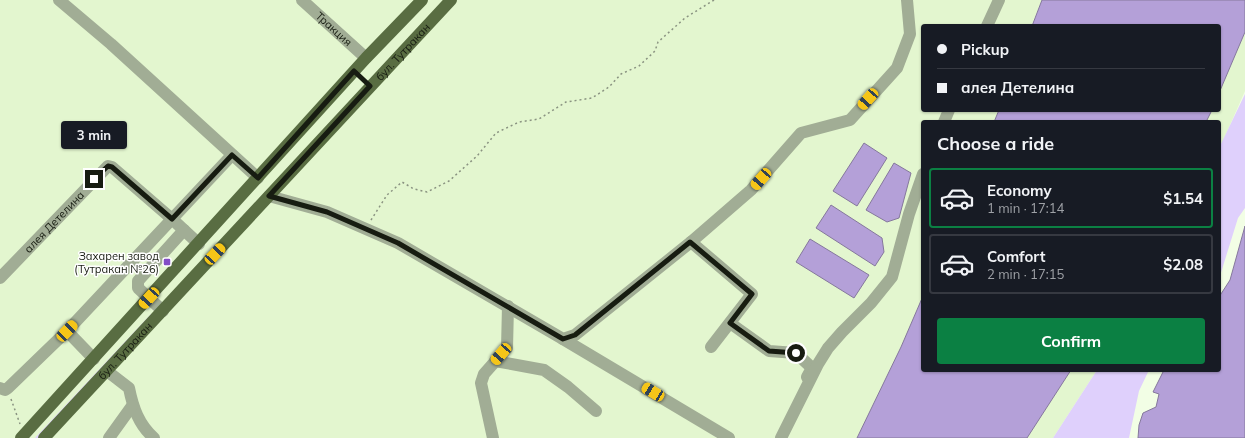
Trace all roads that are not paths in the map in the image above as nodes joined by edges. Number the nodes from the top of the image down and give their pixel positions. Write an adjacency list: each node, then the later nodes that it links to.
1 (59, 0): 12 (street)
2 (302, 0): 8 (street, Тракция)
3 (422, 0): 8 (main road, бул. Тутракан)
4 (451, 0): 10 (main road, бул. Тутракан)
5 (907, 0): 18 (street)
6 (999, 0): 7 (street)
7 (988, 24)
8 (366, 58): 9 (main road, бул. Тутракан); 10 (main road)
9 (354, 71): 11 (main road); 13 (main road, бул. Тутракан)
10 (382, 74): 11 (main road, бул. Тутракан)
11 (370, 86): 15 (main road, бул. Тутракан)
12 (232, 155): 13 (street); 16 (street)
13 (258, 178): 19 (main road, бул. Тутракан)
14 (921, 180): 41 (street)
15 (269, 196): 22 (street); 23 (main road, бул. Тутракан)
16 (172, 219): 17 (street); 20 (street, алея Детелина); 25 (street)
17 (184, 230): 19 (street); 21 (street)
18 (690, 242): 24 (street); 26 (street)
19 (199, 244): 21 (main road, бул. Тутракан)
20 (0, 278)
21 (149, 298): 23 (street); 28 (main road, бул. Тутракан)
22 (508, 306): 26 (street); 29 (street)
23 (163, 311): 30 (main road, бул. Тутракан)
24 (730, 323): 27 (street); 40 (street)
25 (67, 331): 28 (street); 31 (street)
26 (563, 339): 39 (street)
27 (711, 347)
28 (94, 359): 34 (main road, бул. Тутракан)
29 (495, 361): 33 (street); 38 (street)
30 (107, 371): 32 (street); 35 (main road, бул. Тутракан)
31 (3, 389)
32 (132, 406): 36 (street); 37 (street)
33 (596, 411)
34 (23, 436)
35 (44, 438)
36 (109, 438)
37 (154, 438)
38 (493, 438)
39 (729, 438)
40 (774, 438)
41 (781, 438)

